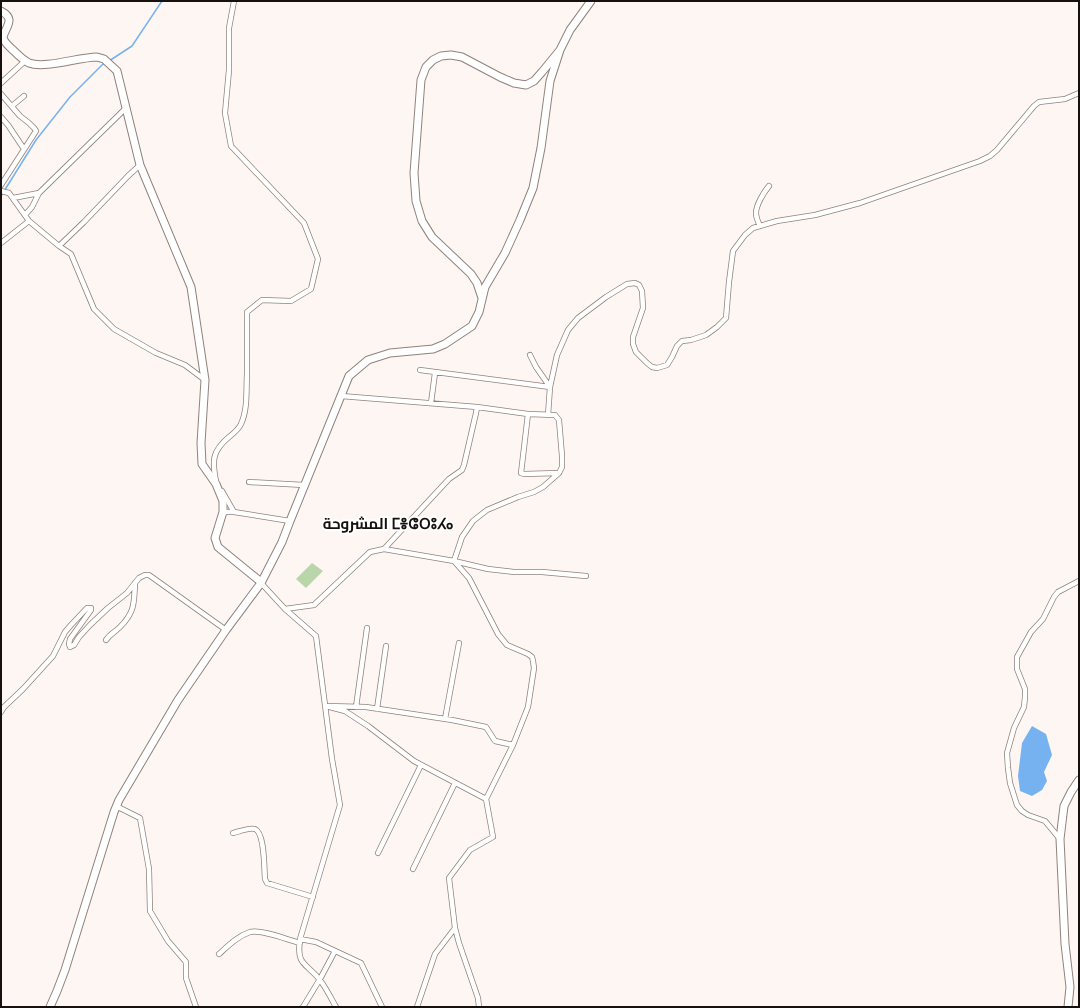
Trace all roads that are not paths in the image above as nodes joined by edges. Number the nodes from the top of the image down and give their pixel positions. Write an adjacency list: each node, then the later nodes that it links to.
1 (234, 1): 41 (street)
2 (591, 1): 5 (main road)
3 (1, 12): 4 (main road)
4 (2, 37): 6 (main road)
5 (560, 50): 26 (main road); 26 (main road)
6 (25, 60): 7 (street); 12 (main road)
7 (1, 83)
8 (1, 94): 11 (street)
9 (1079, 94): 23 (street)
10 (24, 96): 11 (street)
11 (12, 106): 14 (street)
12 (126, 108): 15 (main road); 19 (street)
13 (1, 117): 14 (street)
14 (24, 149): 16 (street)
15 (140, 165): 25 (street); 30 (main road)
16 (1, 186)
17 (769, 186): 23 (street)
18 (1, 191): 20 (street)
19 (39, 192): 20 (street); 21 (street)
20 (13, 198): 21 (street)
21 (25, 215): 22 (street)
22 (28, 221): 24 (street); 25 (street)
23 (760, 226): 31 (street)
24 (1, 243)
25 (59, 246): 30 (street)
26 (482, 299): 32 (main road)
27 (530, 355): 31 (street)
28 (420, 370): 29 (street)
29 (435, 373): 31 (street); 33 (street)
30 (205, 380): 40 (main road)
31 (550, 387): 36 (street)
32 (341, 396): 33 (street); 39 (main road)
33 (431, 403): 34 (street)
34 (477, 407): 35 (street); 43 (street)
35 (528, 414): 36 (street); 37 (street)
36 (548, 415): 37 (street)
37 (560, 473): 44 (street)
38 (249, 482): 39 (street)
39 (304, 485): 42 (main road)
40 (223, 512): 41 (street); 47 (main road)
41 (234, 512): 42 (street)
42 (290, 521): 47 (main road)
43 (384, 549): 44 (street); 49 (street)
44 (454, 561): 45 (street); 60 (street)
45 (586, 576)
46 (1079, 580): 67 (street)
47 (261, 582): 49 (street); 51 (main road)
48 (135, 583): 51 (street); 52 (street); 58 (street)
49 (285, 609): 55 (street)
50 (367, 628): 56 (street)
51 (226, 630): 65 (main road)
52 (106, 640)
53 (459, 643): 59 (street)
54 (386, 646): 57 (street)
55 (326, 706): 56 (street); 61 (street); 70 (street)
56 (356, 707): 57 (street)
57 (377, 709): 59 (street)
58 (1, 712)
59 (445, 719): 60 (street)
60 (513, 745): 64 (street)
61 (421, 765): 63 (street); 68 (street)
62 (1079, 780): 67 (main road)
63 (455, 783): 64 (street); 69 (street)
64 (486, 800): 71 (street)
65 (116, 806): 76 (main road); 77 (street)
66 (233, 833): 70 (street)
67 (1060, 839): 83 (main road)
68 (378, 852)
69 (413, 869)
70 (313, 897): 72 (street)
71 (455, 928): 81 (street); 82 (street)
72 (300, 941): 73 (street); 74 (street); 75 (street)
73 (335, 951): 75 (street); 80 (street)
74 (219, 954)
75 (320, 980): 78 (street); 79 (street)
76 (50, 1007)
77 (196, 1007)
78 (303, 1007)
79 (336, 1007)
80 (382, 1007)
81 (417, 1007)
82 (479, 1007)
83 (1068, 1007)

